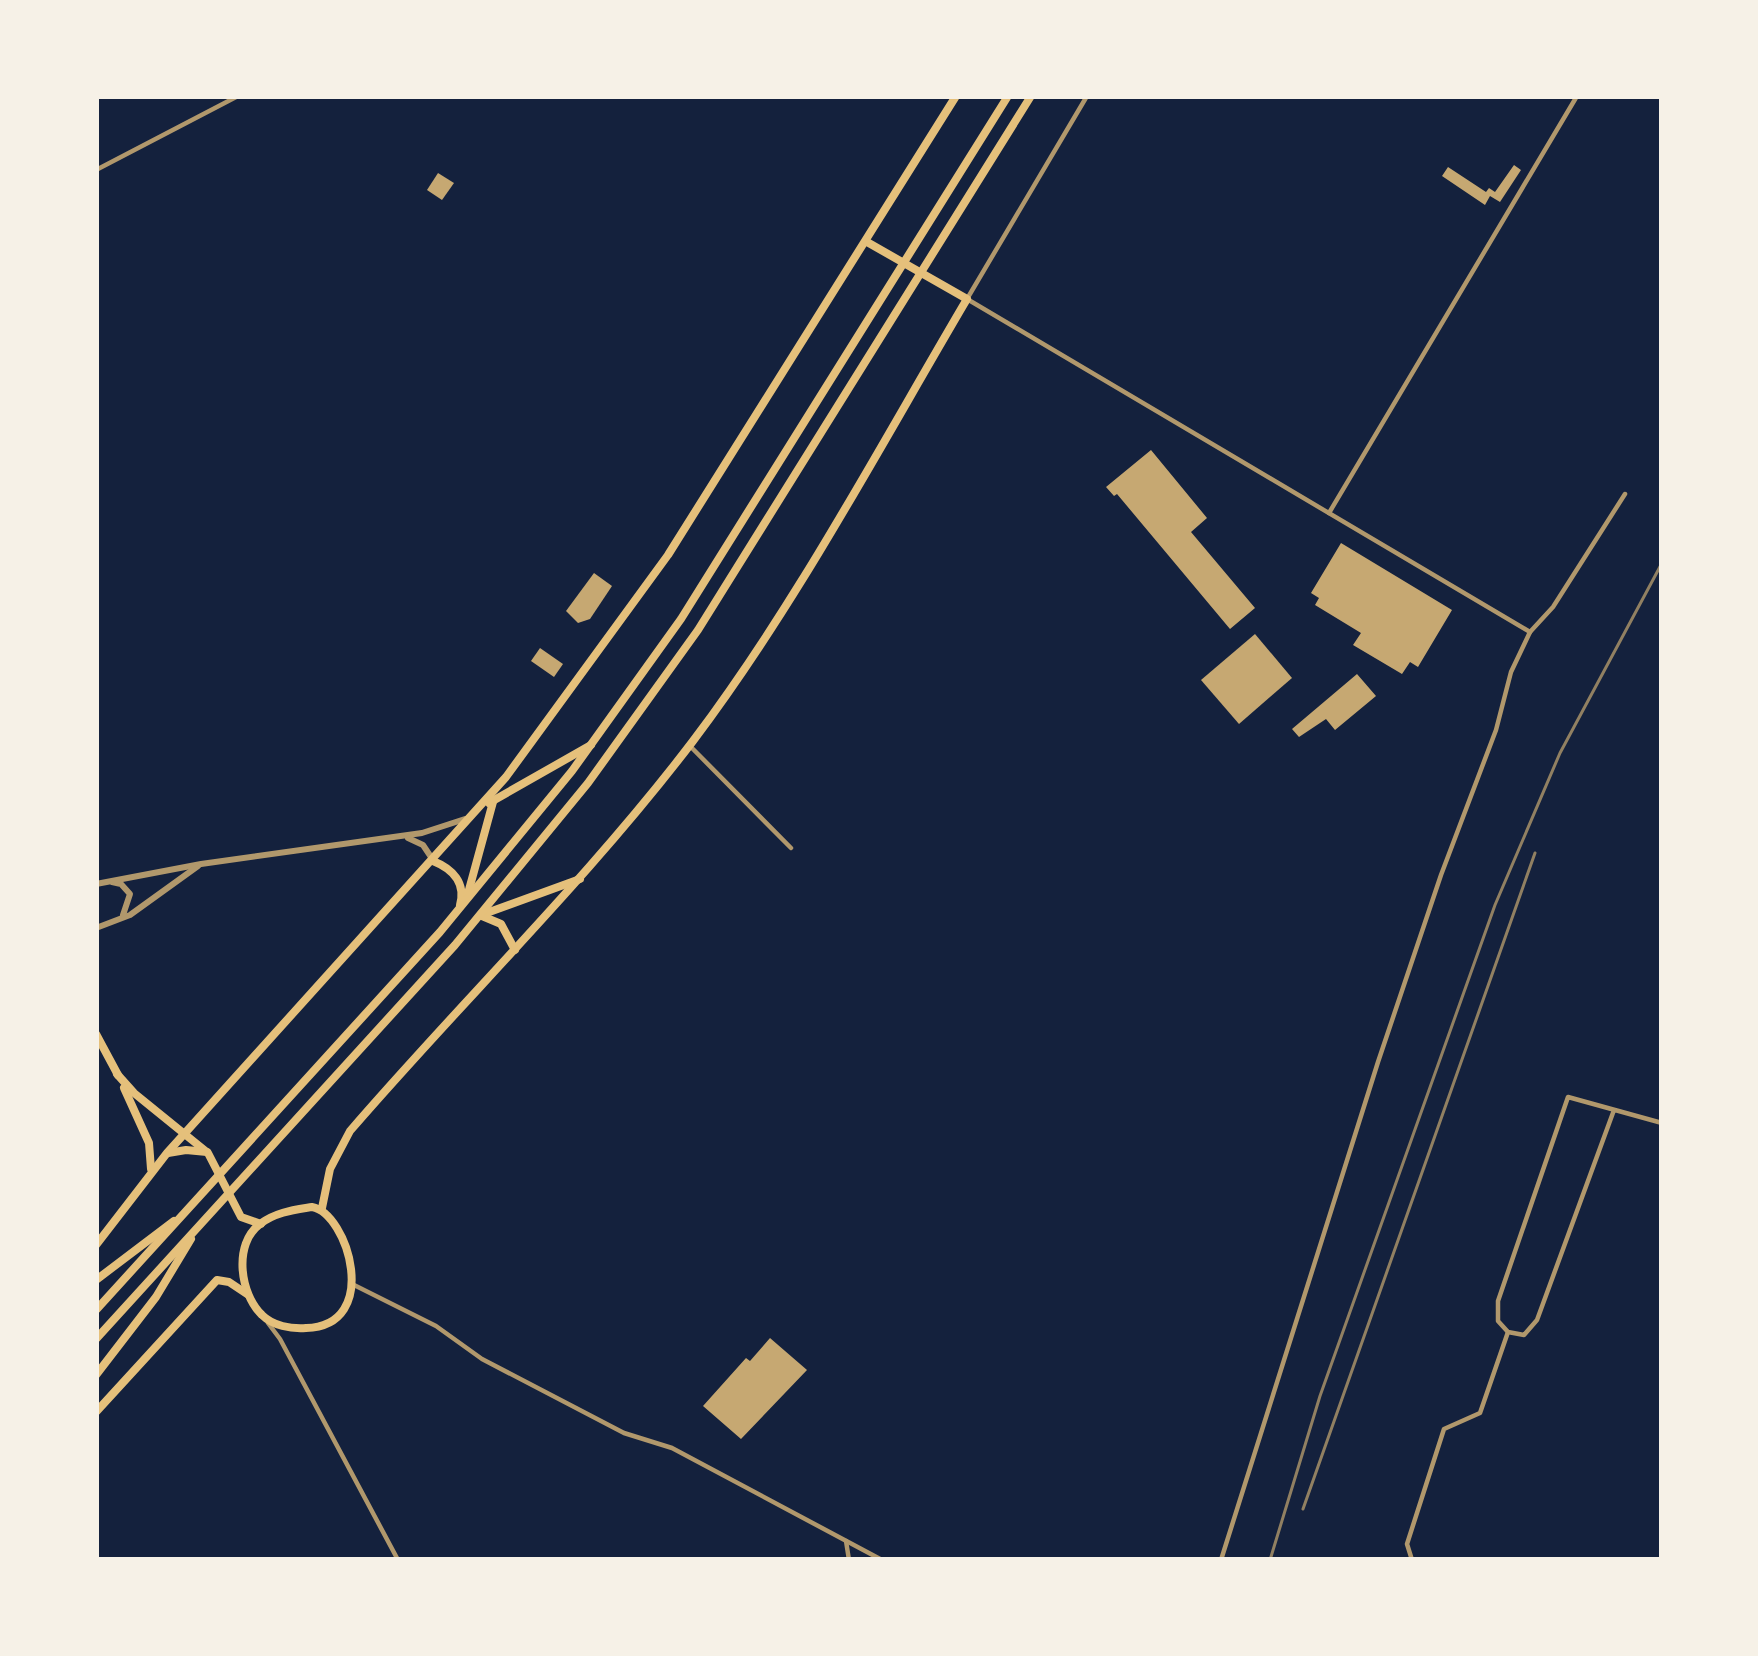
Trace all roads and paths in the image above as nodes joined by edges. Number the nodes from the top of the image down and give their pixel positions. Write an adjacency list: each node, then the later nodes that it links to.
1 (238, 96): 7 (street)
2 (956, 96): 8 (main road)
3 (1008, 96): 9 (main road)
4 (1031, 96): 10 (main road)
5 (1087, 96): 11 (street)
6 (1577, 96): 13 (street)
7 (96, 170)
8 (867, 242): 9 (main road); 17 (main road)
9 (903, 265): 10 (main road); 15 (main road)
10 (920, 275): 11 (main road); 28 (main road)
11 (967, 299): 13 (street); 16 (main road)
12 (1625, 494): 14 (street)
13 (1329, 513): 14 (street)
14 (1530, 632): 60 (street)
15 (592, 744): 18 (main road); 27 (main road)
16 (689, 745): 21 (street); 24 (main road)
17 (501, 784): 18 (main road); 19 (main road)
18 (493, 800): 19 (main road); 27 (main road)
19 (473, 814): 20 (street); 22 (main road)
20 (399, 837): 22 (street); 23 (street)
21 (791, 848)
22 (433, 861): 27 (main road); 36 (main road)
23 (201, 864): 25 (street); 29 (street)
24 (580, 878): 28 (main road); 31 (main road)
25 (106, 882): 26 (street); 29 (street)
26 (96, 884)
27 (459, 910): 41 (main road)
28 (480, 916): 31 (main road); 43 (main road)
29 (116, 922): 30 (street)
30 (96, 928)
31 (515, 950): 40 (main road)
32 (96, 1034): 33 (main road)
33 (118, 1075): 36 (main road); 39 (main road)
34 (1614, 1110): 35 (street); 51 (street); 51 (street)
35 (1662, 1123)
36 (186, 1132): 37 (main road); 38 (main road)
37 (167, 1153): 38 (main road); 39 (main road)
38 (208, 1153): 42 (main road)
39 (147, 1180): 44 (main road)
40 (322, 1208): 42 (main road); 46 (main road)
41 (186, 1214): 45 (main road); 48 (main road)
42 (260, 1224): 47 (main road)
43 (196, 1232): 52 (main road); 54 (main road)
44 (96, 1245)
45 (96, 1280)
46 (354, 1285): 50 (main road); 56 (street)
47 (248, 1294): 49 (main road); 55 (main road)
48 (96, 1310)
49 (262, 1315): 50 (main road); 53 (street)
50 (280, 1325): 53 (street)
51 (1508, 1332): 61 (street)
52 (96, 1339)
53 (280, 1339): 57 (street)
54 (96, 1375)
55 (96, 1412)
56 (846, 1541): 58 (street); 59 (street)
57 (398, 1560)
58 (849, 1560)
59 (882, 1560)
60 (1221, 1560)
61 (1412, 1560)

